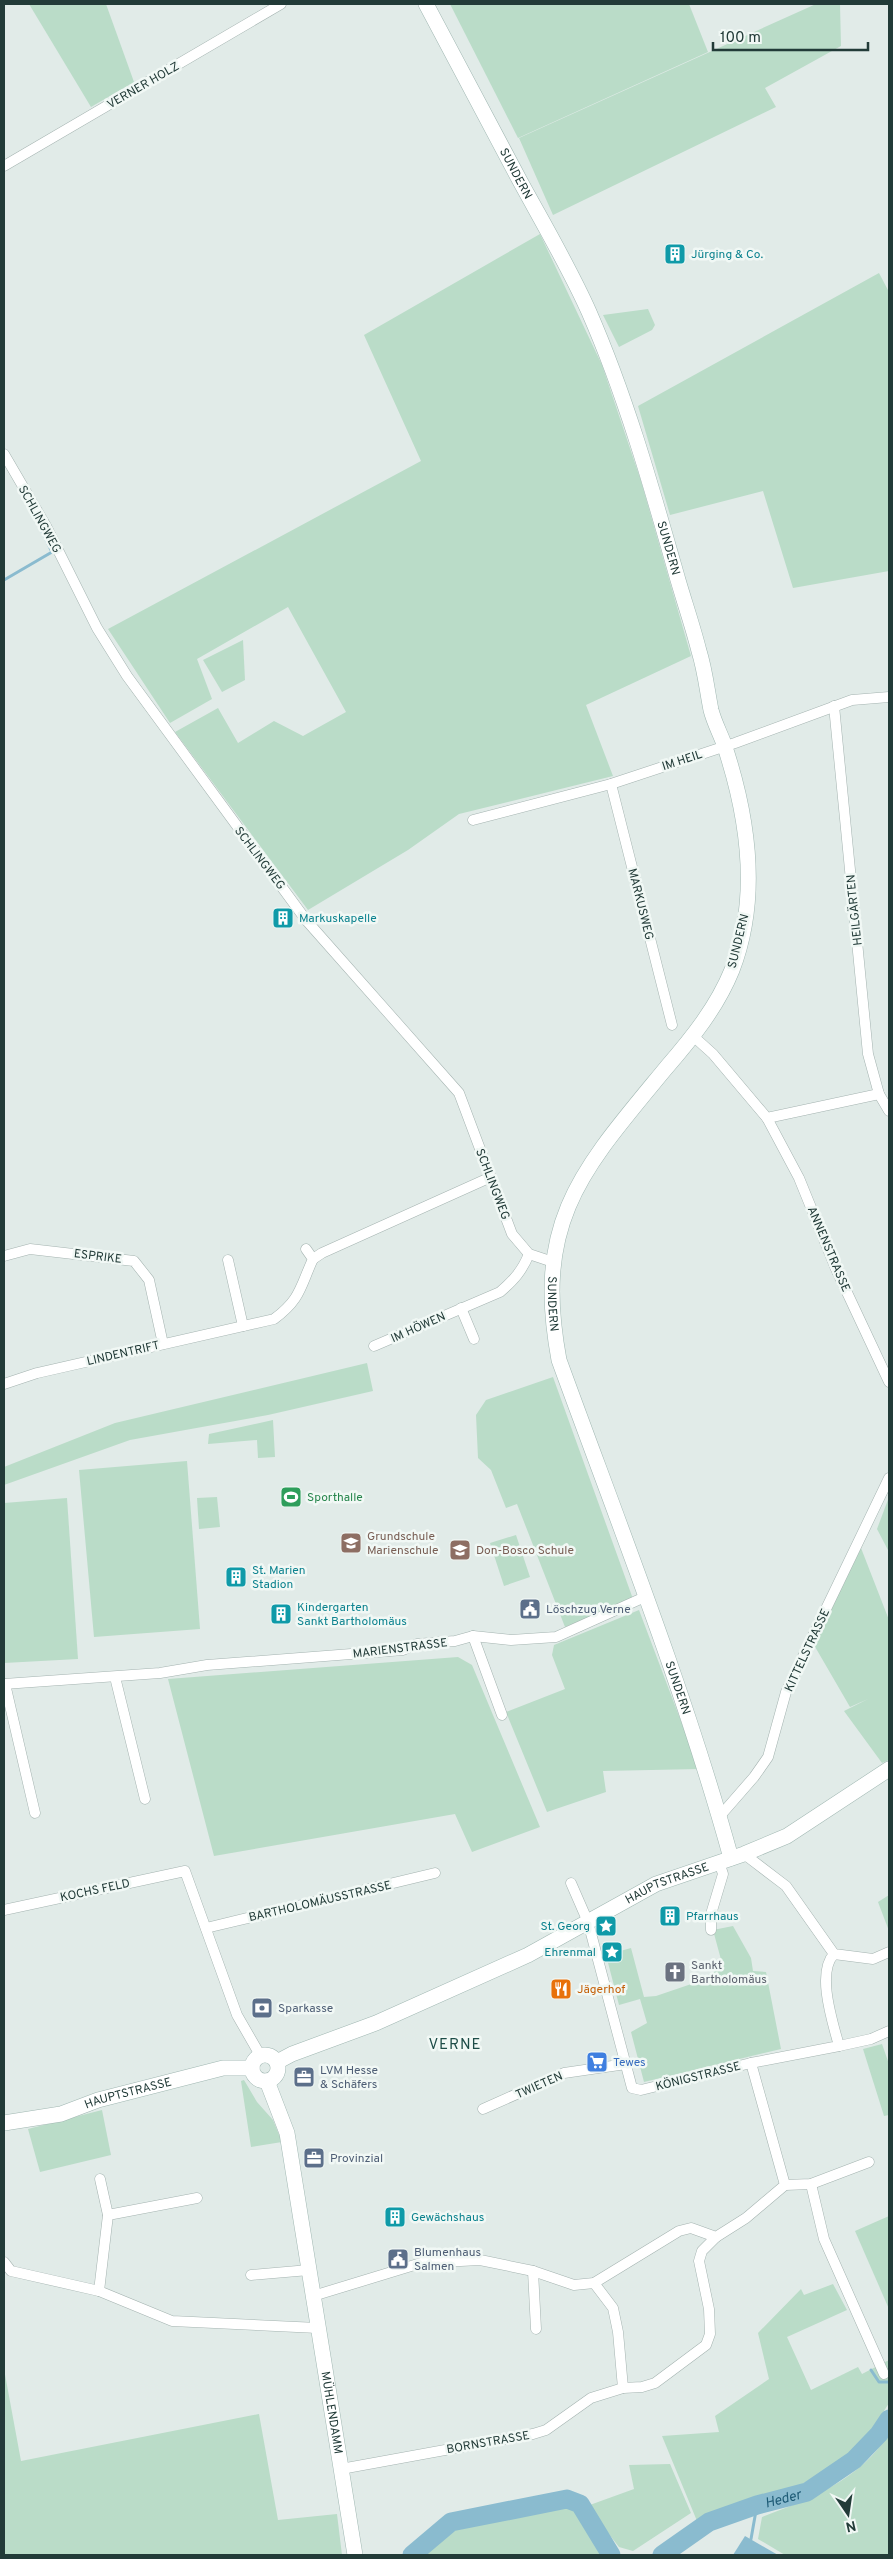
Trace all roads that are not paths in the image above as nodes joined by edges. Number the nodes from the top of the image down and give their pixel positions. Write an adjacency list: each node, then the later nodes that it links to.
1 (281, 4): 3 (street, VERNER HOLZ)
2 (426, 4): 7 (street, SUNDERN)
3 (4, 166)
4 (4, 454): 15 (street, SCHLINGWEG)
5 (889, 697): 6 (street, IM HEIL)
6 (834, 706): 7 (street, IM HEIL); 12 (street, HEILGÄRTEN)
7 (725, 746): 8 (street, IM HEIL); 11 (street, SUNDERN)
8 (611, 784): 9 (street, IM HEIL); 10 (street, MARKUSWEG)
9 (473, 820)
10 (672, 1025)
11 (693, 1036): 14 (street, ANNENSTRASSE); 21 (street, SUNDERN)
12 (879, 1094): 13 (street, HEILGÄRTEN); 14 (street)
13 (889, 1111)
14 (767, 1118): 27 (street, ANNENSTRASSE)
15 (491, 1177): 17 (street, SCHLINGWEG); 19 (street)
16 (306, 1249): 19 (street)
17 (529, 1254): 21 (street); 22 (street, IM HÖWEN)
18 (4, 1256): 25 (street, ESPRIKE)
19 (313, 1259): 23 (street, LINDENTRIFT)
20 (228, 1260): 23 (street)
21 (552, 1262): 30 (street, SUNDERN)
22 (461, 1308): 24 (street, IM HÖWEN); 26 (street, IM HÖWEN)
23 (243, 1326): 25 (street, LINDENTRIFT)
24 (474, 1339)
25 (163, 1344): 28 (street, LINDENTRIFT)
26 (374, 1346)
27 (889, 1382)
28 (4, 1384)
29 (889, 1478): 38 (street, KITTELSTRASSE)
30 (647, 1596): 31 (street, MARIENSTRASSE); 38 (street, SUNDERN)
31 (473, 1636): 32 (street, MARIENSTRASSE); 34 (street)
32 (115, 1677): 33 (street, MARIENSTRASSE); 36 (street)
33 (5, 1684): 37 (street, MARIENSTRASSE)
34 (502, 1715)
35 (889, 1769): 39 (street, HAUPTSTRASSE)
36 (145, 1799)
37 (35, 1813)
38 (720, 1816): 39 (street, SUNDERN)
39 (732, 1858): 43 (street, HAUPTSTRASSE); 45 (street); 47 (street)
40 (435, 1873): 44 (street, BARTHOLOMÄUSSTRASSE)
41 (571, 1883): 43 (street, KÖNIGSTRASSE)
42 (4, 1910): 44 (street, KOCHS FELD)
43 (588, 1922): 51 (street, HAUPTSTRASSE); 53 (street, KÖNIGSTRASSE)
44 (206, 1928): 50 (street)
45 (711, 1930)
46 (889, 1952): 47 (street)
47 (834, 1954): 49 (street)
48 (889, 2031): 49 (street, KÖNIGSTRASSE)
49 (839, 2046): 52 (street, KÖNIGSTRASSE)
50 (256, 2062): 51 (street); 54 (street); 56 (street, HAUPTSTRASSE)
51 (277, 2062): 54 (street)
52 (751, 2063): 53 (street, KÖNIGSTRASSE); 60 (street)
53 (626, 2064): 55 (street, TWIETEN)
54 (267, 2081): 65 (street, MÜHLENDAMM)
55 (484, 2109)
56 (4, 2123)
57 (869, 2162): 59 (street)
58 (100, 2178): 62 (street)
59 (811, 2184): 60 (street); 73 (street)
60 (785, 2185): 63 (street, BORNSTRASSE)
61 (198, 2198): 62 (street)
62 (108, 2215): 69 (street)
63 (716, 2237): 68 (street); 74 (street, BORNSTRASSE)
64 (4, 2262): 69 (street)
65 (309, 2270): 67 (street); 70 (street, MÜHLENDAMM)
66 (533, 2271): 68 (street); 70 (street); 72 (street)
67 (251, 2275)
68 (594, 2283): 74 (street)
69 (99, 2291): 71 (street)
70 (313, 2296): 71 (street, MÜHLENDAMM)
71 (318, 2328): 75 (street, MÜHLENDAMM)
72 (536, 2330)
73 (884, 2374)
74 (622, 2388): 75 (street, BORNSTRASSE)
75 (341, 2469): 76 (street, MÜHLENDAMM)
76 (355, 2555)

